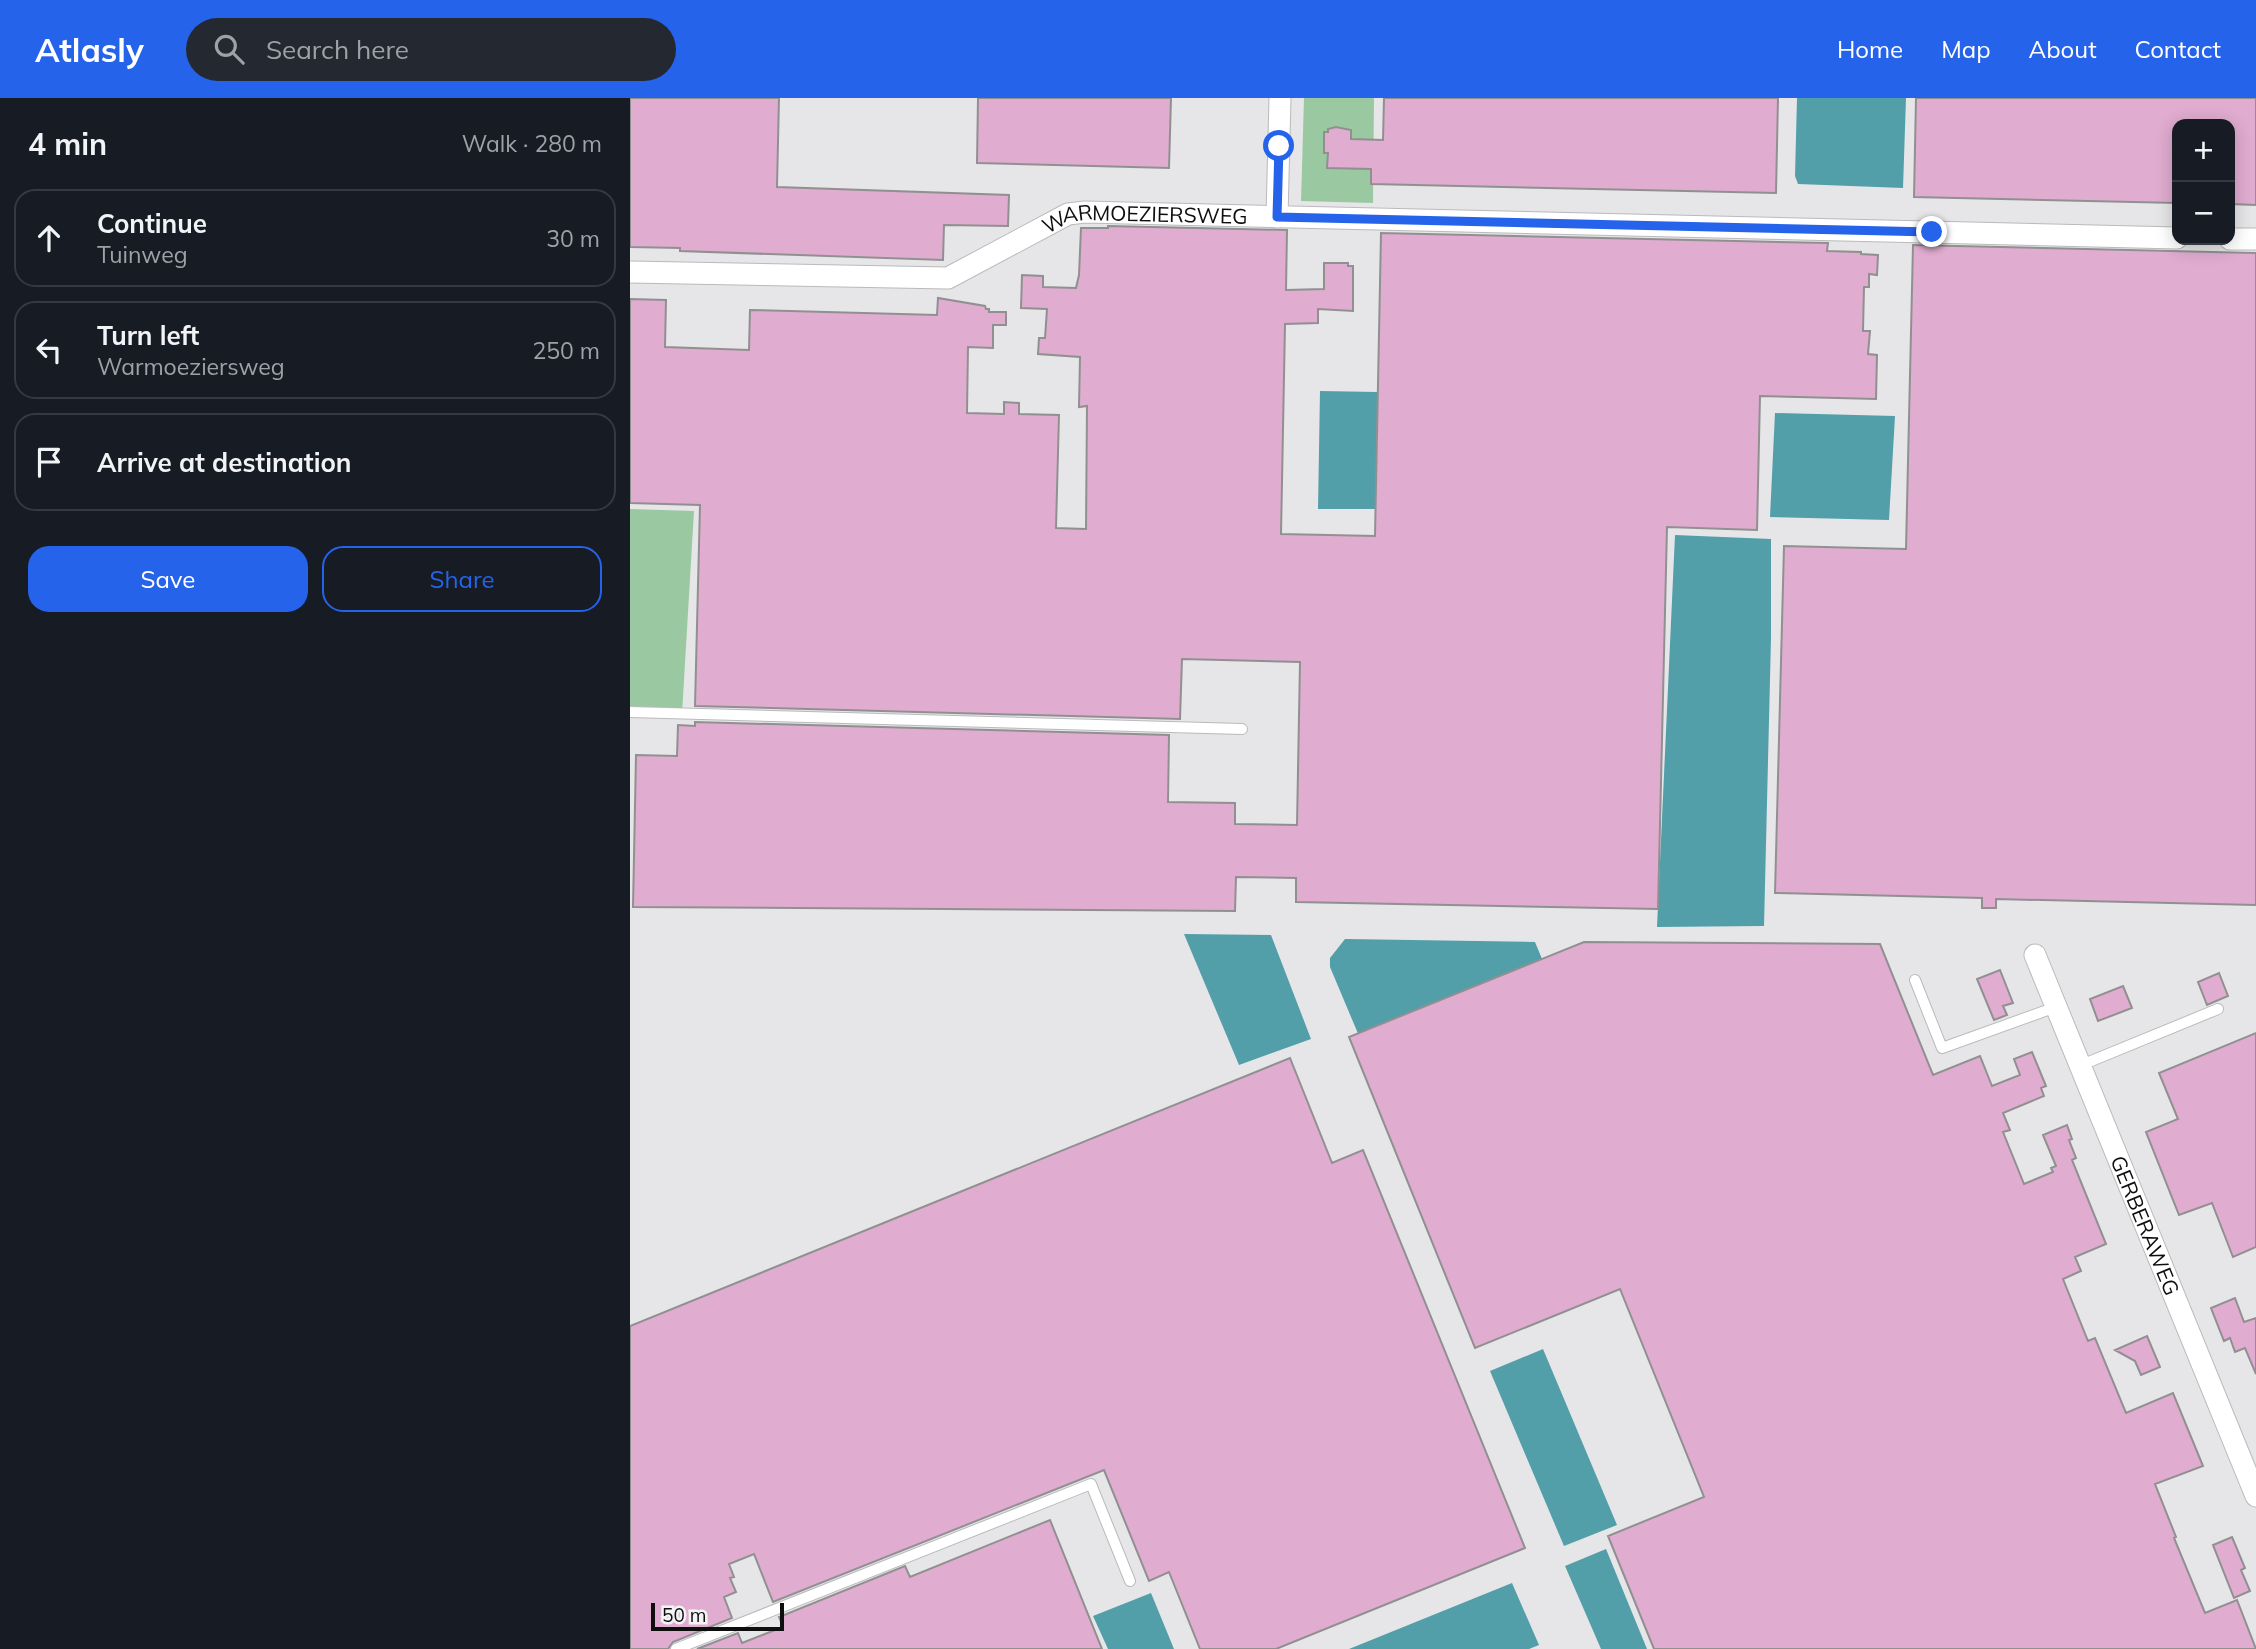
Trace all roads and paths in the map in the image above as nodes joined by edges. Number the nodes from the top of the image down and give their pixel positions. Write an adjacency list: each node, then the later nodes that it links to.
1 (1280, 98): 2 (street)
2 (1277, 217): 3 (street, WARMOEZIERSWEG); 6 (street, WARMOEZIERSWEG)
3 (2172, 238)
4 (2235, 239): 5 (street)
5 (2256, 239)
6 (630, 272)
7 (630, 712): 8 (lane)
8 (1242, 729)
9 (2035, 955): 11 (street, GERBERAWEG)
10 (1914, 980): 11 (lane)
11 (2056, 1007): 13 (street, GERBERAWEG)
12 (2218, 1009): 13 (lane)
13 (2080, 1066): 14 (street, GERBERAWEG)
14 (2256, 1496)
15 (1130, 1581): 16 (lane)
16 (676, 1649)

